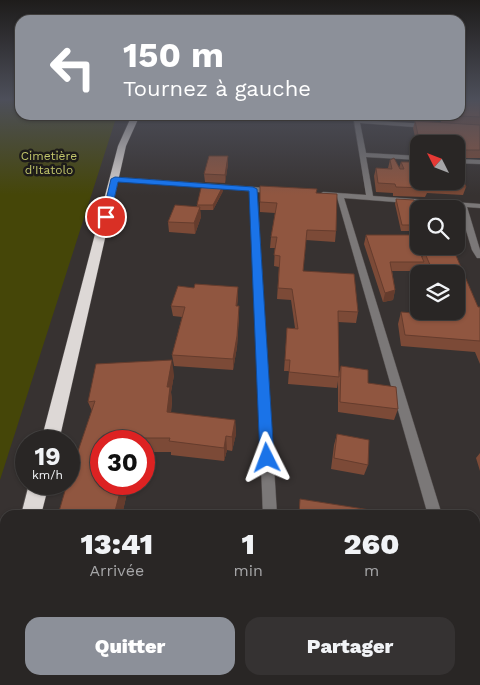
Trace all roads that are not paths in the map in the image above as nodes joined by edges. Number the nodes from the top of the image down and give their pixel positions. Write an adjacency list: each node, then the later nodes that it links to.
1 (129, 131): 7 (highway)
2 (359, 131): 3 (street)
3 (363, 154): 4 (street); 12 (street)
4 (410, 157)
5 (465, 161): 6 (street)
6 (480, 162)
7 (115, 179): 8 (street); 18 (highway)
8 (253, 189): 9 (street); 21 (street)
9 (282, 191)
10 (311, 193): 11 (street)
11 (340, 196): 12 (street); 22 (street)
12 (370, 198): 13 (street)
13 (410, 201)
14 (465, 204): 15 (street)
15 (480, 206)
16 (465, 214): 17 (street)
17 (480, 256)
18 (53, 430)
19 (36, 495): 20 (highway)
20 (32, 510)
21 (270, 510)
22 (433, 510)

